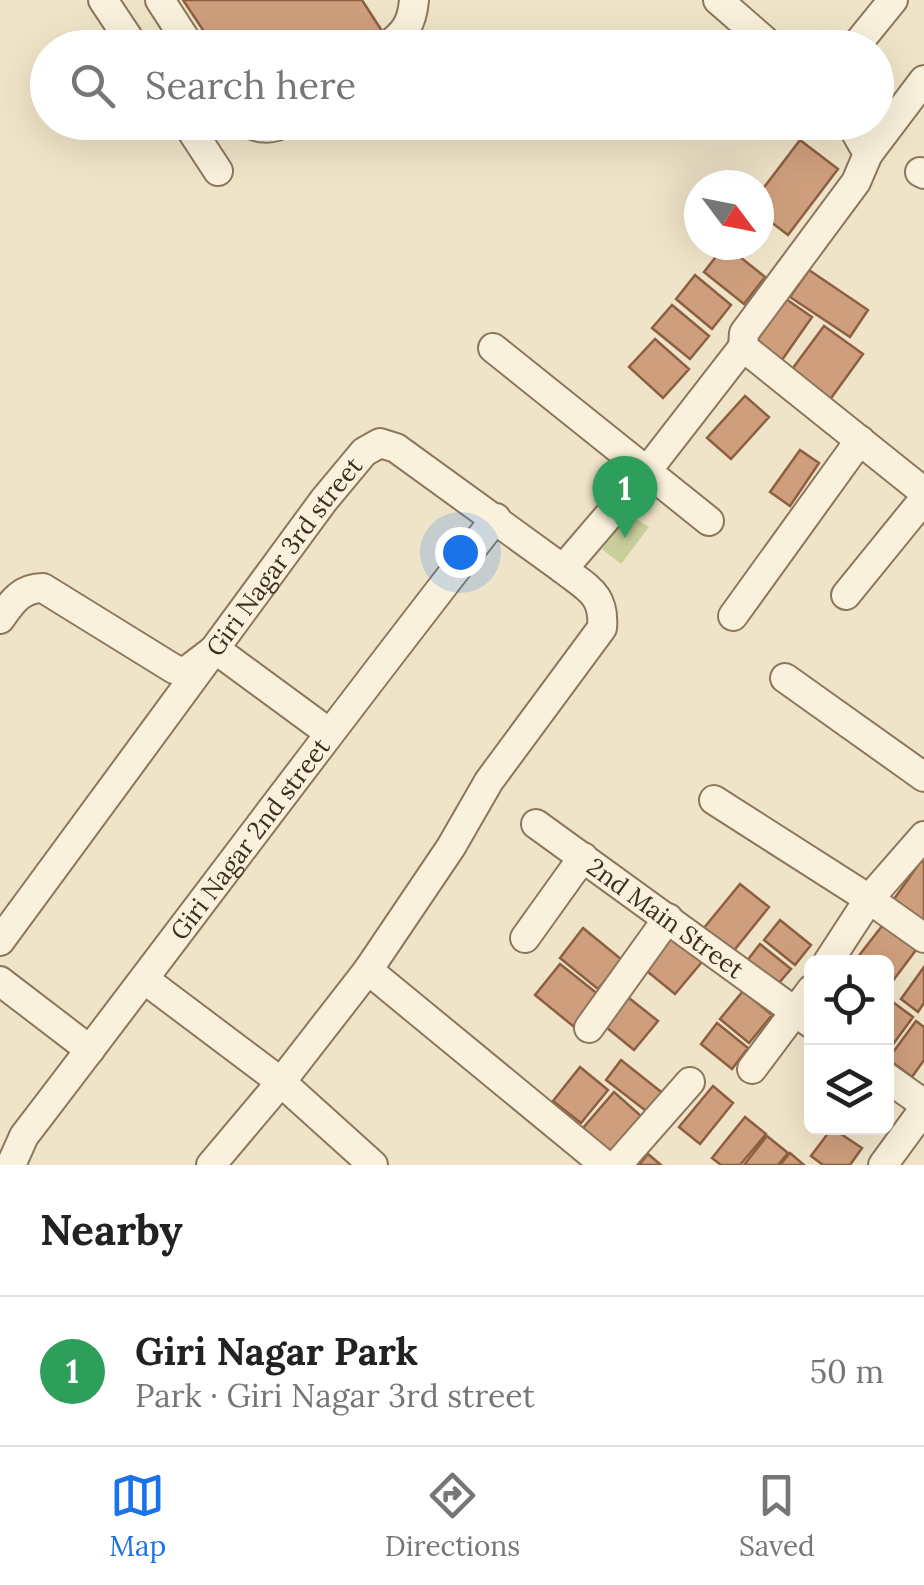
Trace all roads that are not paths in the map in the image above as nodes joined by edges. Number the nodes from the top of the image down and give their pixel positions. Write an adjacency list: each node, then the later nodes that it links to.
1 (103, 0): 6 (street)
2 (160, 0): 7 (street)
3 (414, 0): 8 (street)
4 (718, 0): 9 (street)
5 (893, 0): 10 (street)
6 (123, 30)
7 (179, 30)
8 (406, 30)
9 (752, 30)
10 (869, 30)
11 (924, 80): 12 (street)
12 (894, 120)
13 (198, 140): 17 (street)
14 (860, 140): 16 (street)
15 (879, 140): 16 (street)
16 (868, 154): 19 (street)
17 (218, 170)
18 (493, 348): 21 (street)
19 (743, 348): 20 (street); 21 (street)
20 (860, 440): 22 (street); 27 (street)
21 (646, 472): 24 (street); 25 (street)
22 (924, 495): 26 (street)
23 (496, 518): 25 (street, Giri Nagar 3rd street); 29 (street, Giri Nagar 3rd street); 31 (street, Giri Nagar 2nd street)
24 (708, 520)
25 (563, 569): 43 (street, Giri Nagar 3rd street)
26 (846, 595)
27 (733, 616)
28 (0, 619): 29 (street)
29 (215, 649): 31 (street); 41 (street, Giri Nagar 3rd street)
30 (784, 678): 32 (street)
31 (328, 732): 44 (street, Giri Nagar 2nd street)
32 (924, 778)
33 (714, 800): 37 (street)
34 (536, 824): 36 (street, 2nd Main Street)
35 (924, 836): 37 (street)
36 (582, 858): 38 (street, 2nd Main Street); 39 (street)
37 (869, 899): 40 (street); 42 (street)
38 (668, 918): 46 (street, 2nd Main Street); 47 (street)
39 (525, 938)
40 (924, 938)
41 (0, 941)
42 (833, 955)
43 (368, 970): 50 (street, Giri Nagar 3rd street); 57 (street)
44 (144, 979): 48 (street, Giri Nagar 2nd street); 50 (street)
45 (0, 981): 48 (street)
46 (804, 1018): 49 (street)
47 (589, 1028)
48 (90, 1050): 54 (street, Giri Nagar 2nd street)
49 (752, 1070)
50 (281, 1082): 55 (street, Giri Nagar 3rd street); 56 (street)
51 (690, 1082): 58 (street)
52 (894, 1083): 53 (street)
53 (924, 1106): 59 (street)
54 (11, 1165)
55 (211, 1165)
56 (374, 1165)
57 (605, 1165)
58 (617, 1165)
59 (884, 1165)

